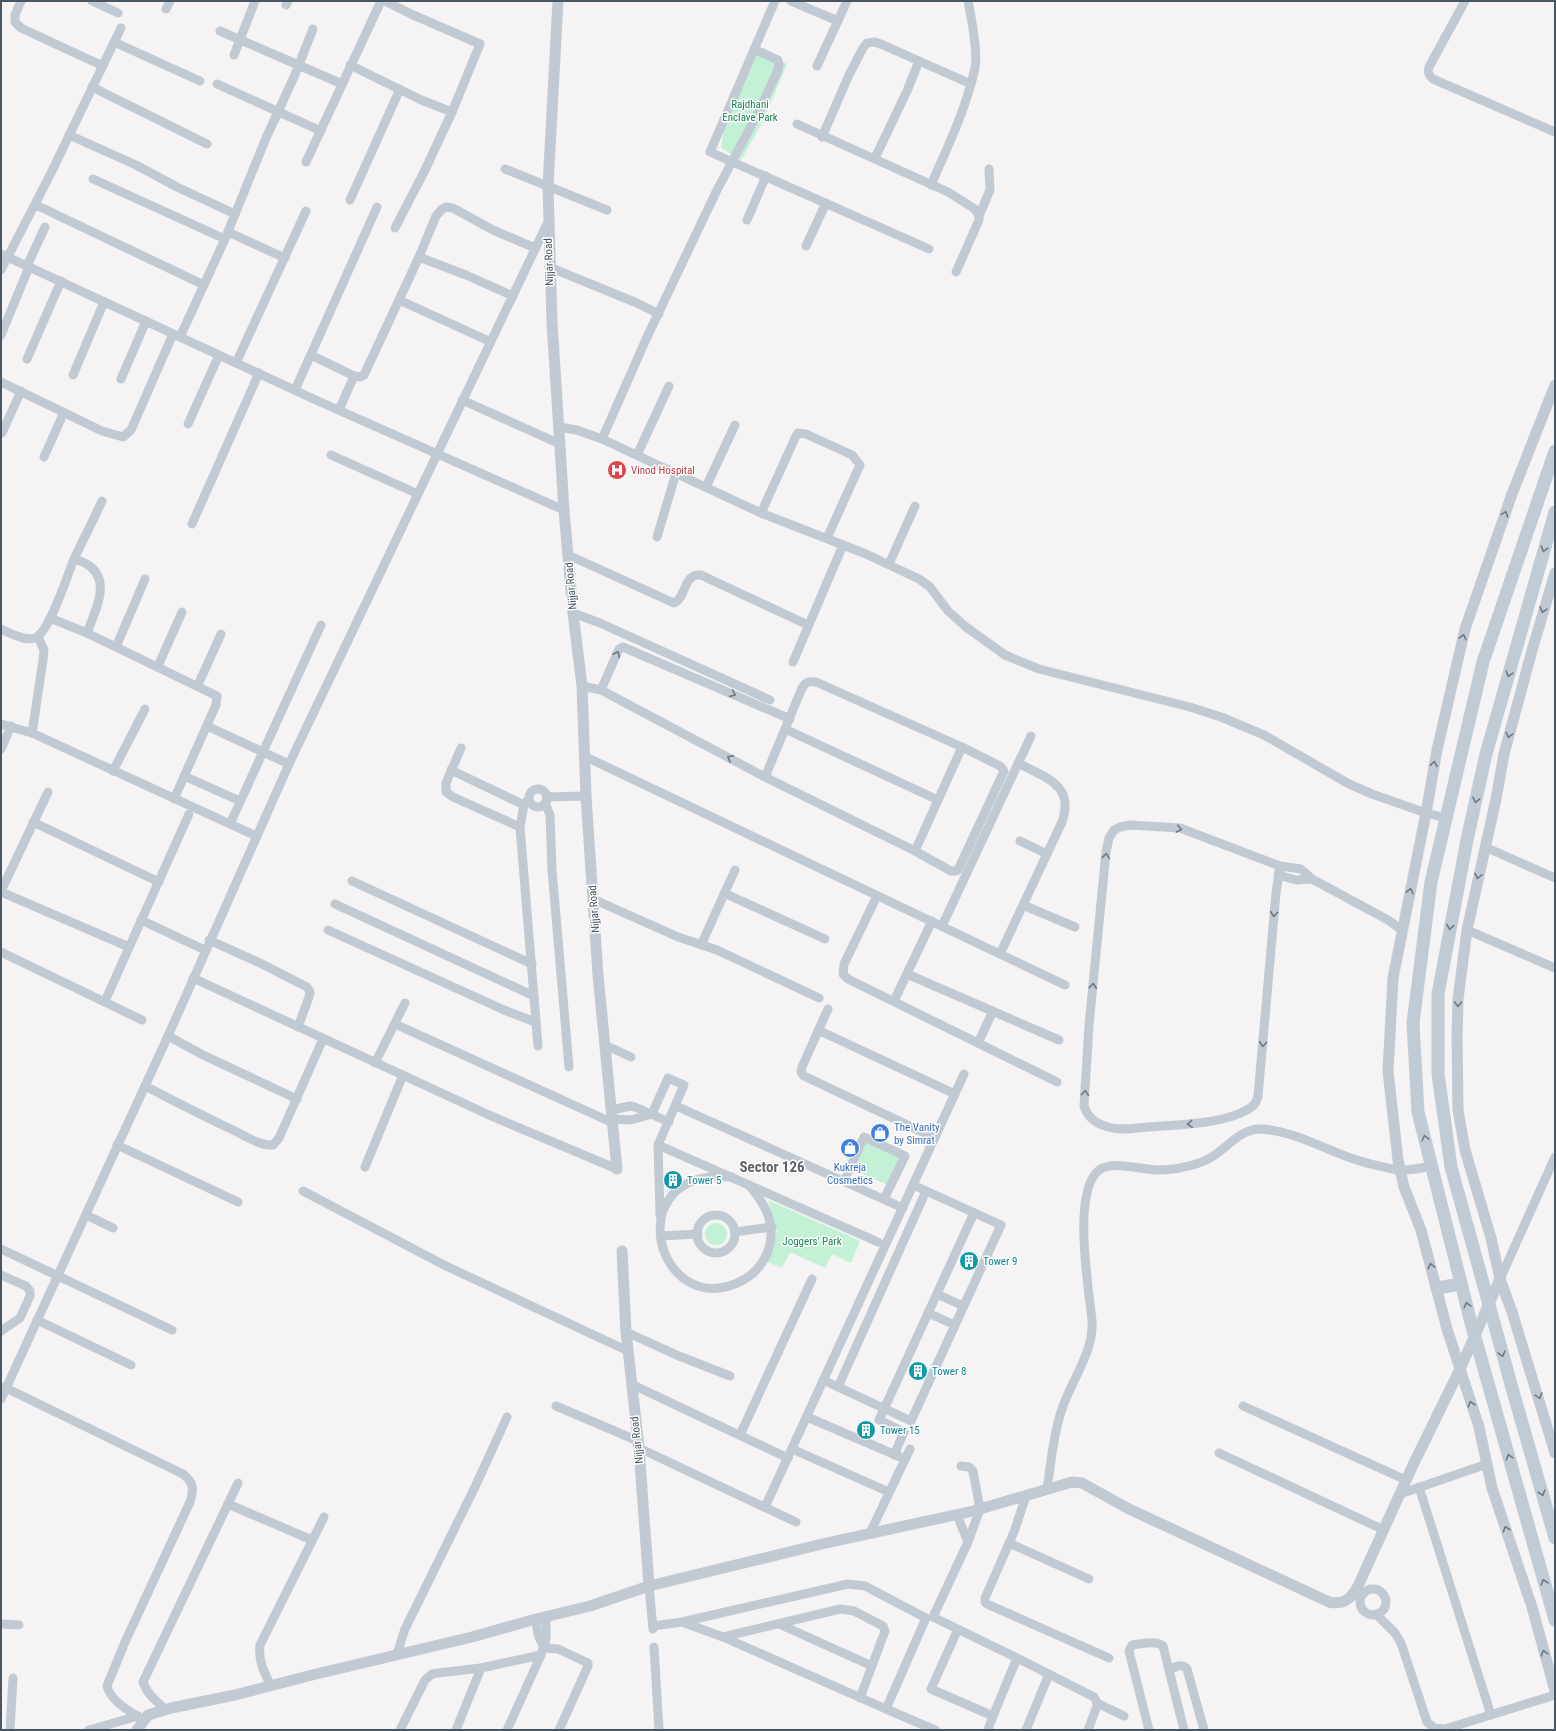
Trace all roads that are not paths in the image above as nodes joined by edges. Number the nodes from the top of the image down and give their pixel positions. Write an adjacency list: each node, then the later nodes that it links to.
1 (21, 1): 23 (street)
2 (92, 1): 12 (street)
3 (255, 1): 17 (street)
4 (381, 1): 22 (street)
5 (386, 1): 33 (street)
6 (558, 1): 48 (street, Nijjar Road)
7 (775, 1): 19 (street)
8 (790, 1): 13 (street)
9 (847, 1): 13 (street)
10 (968, 1): 29 (street)
11 (1466, 1): 36 (street)
12 (118, 13)
13 (838, 22): 25 (street)
14 (121, 28): 18 (street)
15 (313, 29): 24 (street)
16 (220, 31): 17 (street)
17 (240, 40): 20 (street); 24 (street)
18 (114, 42): 23 (street); 26 (street)
19 (754, 49): 41 (street); 41 (street)
20 (234, 55)
21 (919, 61): 29 (street); 38 (street); 40 (street)
22 (350, 65): 28 (street); 31 (street)
23 (103, 66): 30 (street)
24 (298, 66): 28 (street); 32 (street)
25 (817, 66)
26 (200, 81)
27 (217, 84): 32 (street)
28 (342, 84): 35 (street)
29 (971, 84): 47 (street)
30 (92, 87): 37 (street); 39 (street)
31 (400, 89): 33 (street); 49 (street)
32 (278, 111): 35 (street); 55 (street)
33 (452, 112): 60 (street)
34 (796, 124): 38 (street)
35 (321, 131): 42 (street)
36 (1555, 132)
37 (69, 135): 51 (street); 55 (street)
38 (822, 136): 40 (street)
39 (207, 144)
40 (875, 158): 47 (street)
41 (732, 161): 45 (street); 77 (street)
42 (306, 162)
43 (505, 169): 48 (street)
44 (989, 169): 56 (street)
45 (766, 176): 50 (street); 57 (street)
46 (93, 179): 61 (street)
47 (931, 185): 56 (street)
48 (548, 186): 53 (street); 58 (street, Nijjar Road)
49 (350, 200)
50 (826, 203): 62 (street); 64 (street)
51 (36, 204): 65 (street); 73 (street)
52 (377, 207): 83 (street)
53 (607, 210)
54 (306, 211): 67 (street)
55 (235, 214): 61 (street)
56 (979, 216): 71 (street)
57 (747, 220)
58 (548, 222): 63 (street); 69 (street, Nijjar Road)
59 (45, 227): 68 (street)
60 (395, 228)
61 (226, 235): 67 (street); 73 (street)
62 (806, 246)
63 (535, 248): 66 (street); 74 (street)
64 (929, 249)
65 (4, 255): 68 (street); 70 (street)
66 (419, 257): 74 (street); 75 (street)
67 (285, 258): 85 (street)
68 (28, 267): 72 (street); 79 (street)
69 (549, 267): 77 (street); 100 (street, Nijjar Road)
70 (1, 270)
71 (956, 272)
72 (60, 281): 76 (street); 84 (street)
73 (204, 285): 80 (street)
74 (512, 296): 81 (street)
75 (399, 300): 81 (street); 88 (street)
76 (104, 302): 78 (street); 87 (street)
77 (659, 314): 102 (street)
78 (146, 321): 80 (street); 89 (street)
79 (1, 335)
80 (177, 335): 82 (street); 97 (street)
81 (489, 341): 95 (street)
82 (219, 355): 85 (street); 98 (street)
83 (311, 355): 88 (street); 93 (street)
84 (27, 359)
85 (236, 363): 86 (street)
86 (259, 373): 93 (street); 117 (street)
87 (73, 375)
88 (354, 376): 96 (street)
89 (121, 379)
90 (1, 382): 94 (street)
91 (1555, 385): 169 (street, one-way to 91)
92 (669, 386): 107 (street)
93 (295, 390): 96 (street)
94 (21, 391): 97 (street); 101 (street)
95 (462, 400): 103 (street); 106 (street)
96 (339, 410): 106 (street)
97 (64, 412): 108 (street)
98 (188, 424)
99 (735, 425): 110 (street)
100 (559, 427): 102 (street); 103 (street, Nijjar Road)
101 (2, 433)
102 (602, 439): 107 (street)
103 (560, 444): 114 (street, Nijjar Road)
104 (1555, 451): 170 (main road)
105 (331, 455): 111 (street)
106 (437, 455): 111 (street); 114 (street)
107 (637, 455): 109 (street)
108 (44, 457)
109 (676, 473): 110 (street); 118 (street)
110 (706, 487): 116 (street)
111 (418, 494): 156 (street)
112 (102, 501): 122 (street)
113 (914, 506): 123 (street)
114 (564, 510): 121 (street, Nijjar Road)
115 (1555, 512): 276 (main road, one-way to 276)
116 (762, 513): 119 (street); 119 (street)
117 (192, 524)
118 (657, 537)
119 (827, 538): 120 (street)
120 (843, 545): 123 (street); 129 (street)
121 (568, 555): 127 (street, Nijjar Road); 129 (street)
122 (75, 559): 128 (street); 132 (street)
123 (889, 564): 169 (street)
124 (1555, 573): 176 (street, one-way to 176)
125 (145, 579): 135 (street)
126 (182, 612): 137 (street)
127 (573, 613): 139 (street, Nijjar Road); 141 (street)
128 (50, 618): 132 (street); 134 (street)
129 (808, 625): 136 (street)
130 (321, 626): 153 (street)
131 (1, 629): 134 (street)
132 (87, 633): 135 (street)
133 (221, 634): 138 (street)
134 (38, 637): 148 (street)
135 (116, 648): 137 (street)
136 (793, 662)
137 (158, 666): 138 (street)
138 (198, 686): 146 (street)
139 (582, 686): 140 (street); 154 (street, Nijjar Road)
140 (601, 690): 143 (street, one-way to 143); 160 (street, one-way to 140)
141 (770, 700)
142 (145, 709): 158 (street)
143 (790, 719): 147 (street); 150 (street)
144 (1, 724): 145 (street)
145 (11, 726): 148 (street); 152 (street)
146 (207, 726): 153 (street); 159 (street)
147 (785, 730): 160 (street); 165 (street)
148 (32, 733): 158 (street)
149 (1031, 736): 155 (street)
150 (962, 747): 165 (street); 177 (street)
151 (461, 748): 157 (street)
152 (1, 749)
153 (263, 753): 156 (street); 166 (street)
154 (584, 756): 162 (street, Nijjar Road); 186 (street)
155 (1018, 763): 178 (street); 192 (street)
156 (289, 764): 174 (street)
157 (451, 770): 167 (street); 173 (street)
158 (113, 771): 163 (street)
159 (184, 776): 163 (street); 166 (street)
160 (765, 777): 177 (street)
161 (48, 792): 171 (street)
162 (586, 796): 164 (street); 187 (street, Nijjar Road)
163 (174, 799): 172 (street)
164 (546, 800): 167 (street); 167 (street); 229 (street)
165 (938, 800): 177 (street)
166 (240, 801): 172 (street)
167 (526, 802): 173 (street)
168 (189, 814): 183 (street)
169 (1426, 814): 170 (street); 195 (street, one-way to 169)
170 (1446, 818): 244 (main road, one-way to 170)
171 (33, 822): 183 (street); 184 (street)
172 (230, 824): 174 (street)
173 (520, 827): 204 (street)
174 (256, 836): 198 (street)
175 (1020, 841): 178 (street)
176 (1485, 847): 181 (street); 196 (street, one-way to 196)
177 (915, 852)
178 (1047, 854): 189 (street)
179 (735, 870): 185 (street)
180 (1279, 871): 180 (street, one-way to 180); 195 (street)
181 (1555, 878)
182 (352, 881): 204 (street)
183 (159, 882): 190 (street)
184 (1, 891): 200 (street)
185 (724, 893): 197 (street); 199 (street)
186 (877, 896): 191 (street); 212 (street)
187 (593, 899): 199 (street); 225 (street, Nijjar Road)
188 (335, 904): 209 (street)
189 (1023, 904): 193 (street); 203 (street)
190 (141, 920): 200 (street); 201 (street)
191 (932, 922): 192 (street); 206 (street)
192 (942, 926): 203 (street)
193 (1074, 927)
194 (328, 930): 217 (street)
195 (1402, 930): 247 (street)
196 (1467, 930): 205 (street); 271 (street, one-way to 271)
197 (825, 939)
198 (209, 940): 201 (street); 219 (street)
199 (700, 945): 210 (street)
200 (128, 947): 211 (street)
201 (205, 950): 207 (street)
202 (1, 952): 211 (street)
203 (1000, 954): 208 (street)
204 (532, 964): 209 (street)
205 (1555, 968)
206 (907, 974): 212 (street); 215 (street)
207 (193, 978): 219 (street); 221 (street)
208 (1065, 985)
209 (534, 996): 217 (street)
210 (819, 998)
211 (105, 1001): 216 (street)
212 (894, 1001): 224 (street)
213 (405, 1003): 218 (street)
214 (828, 1009): 220 (street)
215 (993, 1011): 223 (street); 224 (street)
216 (142, 1020)
217 (535, 1022): 226 (street)
218 (395, 1024): 228 (street); 238 (street)
219 (298, 1026): 222 (street)
220 (818, 1030): 234 (street); 240 (street)
221 (168, 1036): 233 (street); 235 (street)
222 (323, 1039): 228 (street); 235 (street)
223 (1059, 1040)
224 (978, 1043): 232 (street)
225 (605, 1045): 227 (street); 238 (street, Nijjar Road)
226 (538, 1046)
227 (631, 1057)
228 (375, 1063): 231 (street)
229 (569, 1067)
230 (964, 1074): 234 (street)
231 (402, 1075): 245 (street); 246 (street)
232 (1057, 1082)
233 (145, 1086): 235 (street); 241 (street)
234 (955, 1094): 240 (street)
235 (297, 1099)
236 (676, 1106): 237 (street); 239 (street); 249 (street)
237 (652, 1114): 238 (street); 238 (street); 239 (street)
238 (613, 1117): 246 (street, Nijjar Road)
239 (669, 1122): 242 (street)
240 (935, 1138): 251 (street)
241 (117, 1145): 255 (street); 258 (street)
242 (658, 1145): 248 (street); 259 (street)
243 (1555, 1157): 271 (street)
244 (1432, 1166): 247 (street); 272 (main road)
245 (366, 1167)
246 (617, 1169)
247 (1400, 1170): 273 (street, one-way to 247); 314 (street)
248 (732, 1178): 250 (street); 259 (street)
249 (844, 1181): 254 (street); 254 (street)
250 (749, 1185): 260 (street); 265 (street)
251 (913, 1185): 253 (street); 256 (street)
252 (303, 1191): 286 (street)
253 (926, 1191): 257 (street); 293 (street)
254 (884, 1199): 256 (street)
255 (238, 1202)
256 (903, 1208): 290 (street)
257 (974, 1212): 274 (street); 278 (street)
258 (86, 1215): 261 (street); 269 (street)
259 (660, 1220): 264 (street)
260 (772, 1227): 262 (street); 264 (street)
261 (113, 1228)
262 (735, 1232): 263 (street); 263 (street)
263 (698, 1234): 264 (street)
264 (661, 1236)
265 (878, 1242)
266 (1, 1249): 269 (street)
267 (622, 1251): 284 (street, Nijjar Road)
268 (1, 1275): 275 (street)
269 (58, 1276): 277 (street); 282 (street)
270 (812, 1279): 300 (street)
271 (1500, 1280): 276 (street); 305 (street, one-way to 305)
272 (1461, 1284): 273 (main road); 285 (main road, one-way to 272)
273 (1437, 1288): 288 (street)
274 (937, 1294): 278 (street); 279 (street)
275 (30, 1296): 277 (street); 283 (street)
276 (1488, 1303): 285 (street); 326 (main road, one-way to 326)
277 (44, 1304): 280 (street)
278 (964, 1306): 281 (street)
279 (928, 1312): 281 (street); 297 (street)
280 (37, 1320): 287 (street); 292 (street)
281 (955, 1325): 297 (street)
282 (172, 1330)
283 (1, 1331)
284 (626, 1332): 286 (street, Nijjar Road); 289 (street)
285 (1474, 1334): 288 (street); 335 (main road, one-way to 285)
286 (628, 1351): 291 (street, Nijjar Road)
287 (131, 1364)
288 (1460, 1369): 309 (street, one-way to 288); 311 (street)
289 (730, 1376)
290 (824, 1380): 293 (street); 298 (street)
291 (631, 1384): 300 (street); 301 (street, Nijjar Road)
292 (4, 1387): 294 (street); 362 (street)
293 (838, 1387): 297 (street)
294 (1, 1399)
295 (556, 1406): 301 (street)
296 (1243, 1406): 311 (street)
297 (884, 1409): 306 (street)
298 (807, 1416): 302 (street); 306 (street)
299 (507, 1417): 344 (street)
300 (740, 1435): 307 (street)
301 (638, 1444): 319 (street); 331 (street, Nijjar Road)
302 (792, 1449): 307 (street); 315 (street)
303 (910, 1449): 308 (street)
304 (1219, 1453): 324 (street)
305 (1555, 1453)
306 (894, 1455): 308 (street)
307 (788, 1458): 319 (street)
308 (905, 1459): 315 (street)
309 (1487, 1464): 313 (street); 353 (street, one-way to 309)
310 (961, 1466): 320 (street)
311 (1406, 1480): 316 (street)
312 (238, 1483): 318 (street)
313 (1419, 1487): 316 (street); 359 (street)
314 (1047, 1489): 317 (street); 332 (street)
315 (889, 1492): 325 (street)
316 (1400, 1494): 324 (street)
317 (1026, 1496): 320 (street); 329 (street)
318 (228, 1504): 327 (street); 358 (street)
319 (765, 1507): 323 (street)
320 (980, 1509): 321 (street); 328 (street)
321 (957, 1515): 325 (street); 328 (street)
322 (324, 1517): 327 (street)
323 (796, 1522)
324 (1384, 1530): 332 (street)
325 (870, 1533): 331 (street)
326 (1555, 1538)
327 (312, 1540): 352 (street)
328 (968, 1542): 340 (street)
329 (1009, 1543): 330 (street); 346 (street)
330 (1089, 1579)
331 (649, 1586): 334 (street); 336 (street, Nijjar Road)
332 (1360, 1591): 333 (street); 333 (street)
333 (1376, 1614): 359 (street)
334 (541, 1618): 343 (street); 344 (street)
335 (1555, 1620)
336 (682, 1622): 341 (street); 357 (street)
337 (1, 1624): 339 (street)
338 (779, 1624): 341 (street); 347 (street); 347 (street)
339 (19, 1625)
340 (958, 1629): 345 (street); 360 (street)
341 (723, 1637): 355 (street)
342 (654, 1648): 370 (street)
343 (542, 1649): 348 (street); 368 (street); 369 (street)
344 (397, 1654): 352 (street)
345 (1017, 1658): 350 (street); 360 (street)
346 (1110, 1658)
347 (872, 1666): 355 (street)
348 (481, 1668): 366 (street); 367 (street)
349 (1169, 1669): 375 (street); 376 (street); 377 (street)
350 (1049, 1674): 356 (street); 373 (street)
351 (13, 1678): 363 (street)
352 (271, 1686): 358 (street)
353 (1555, 1691)
354 (1555, 1695): 359 (street)
355 (860, 1698): 357 (street)
356 (1097, 1703): 361 (street); 374 (street)
357 (886, 1709): 371 (street)
358 (164, 1710): 362 (street)
359 (1492, 1715)
360 (993, 1716): 372 (street)
361 (1124, 1716)
362 (140, 1718): 364 (street); 365 (street)
363 (10, 1730)
364 (89, 1730)
365 (137, 1730)
366 (400, 1730)
367 (456, 1730)
368 (507, 1730)
369 (559, 1730)
370 (659, 1730)
371 (935, 1730)
372 (988, 1730)
373 (1026, 1730)
374 (1088, 1730)
375 (1149, 1730)
376 (1184, 1730)
377 (1204, 1730)

